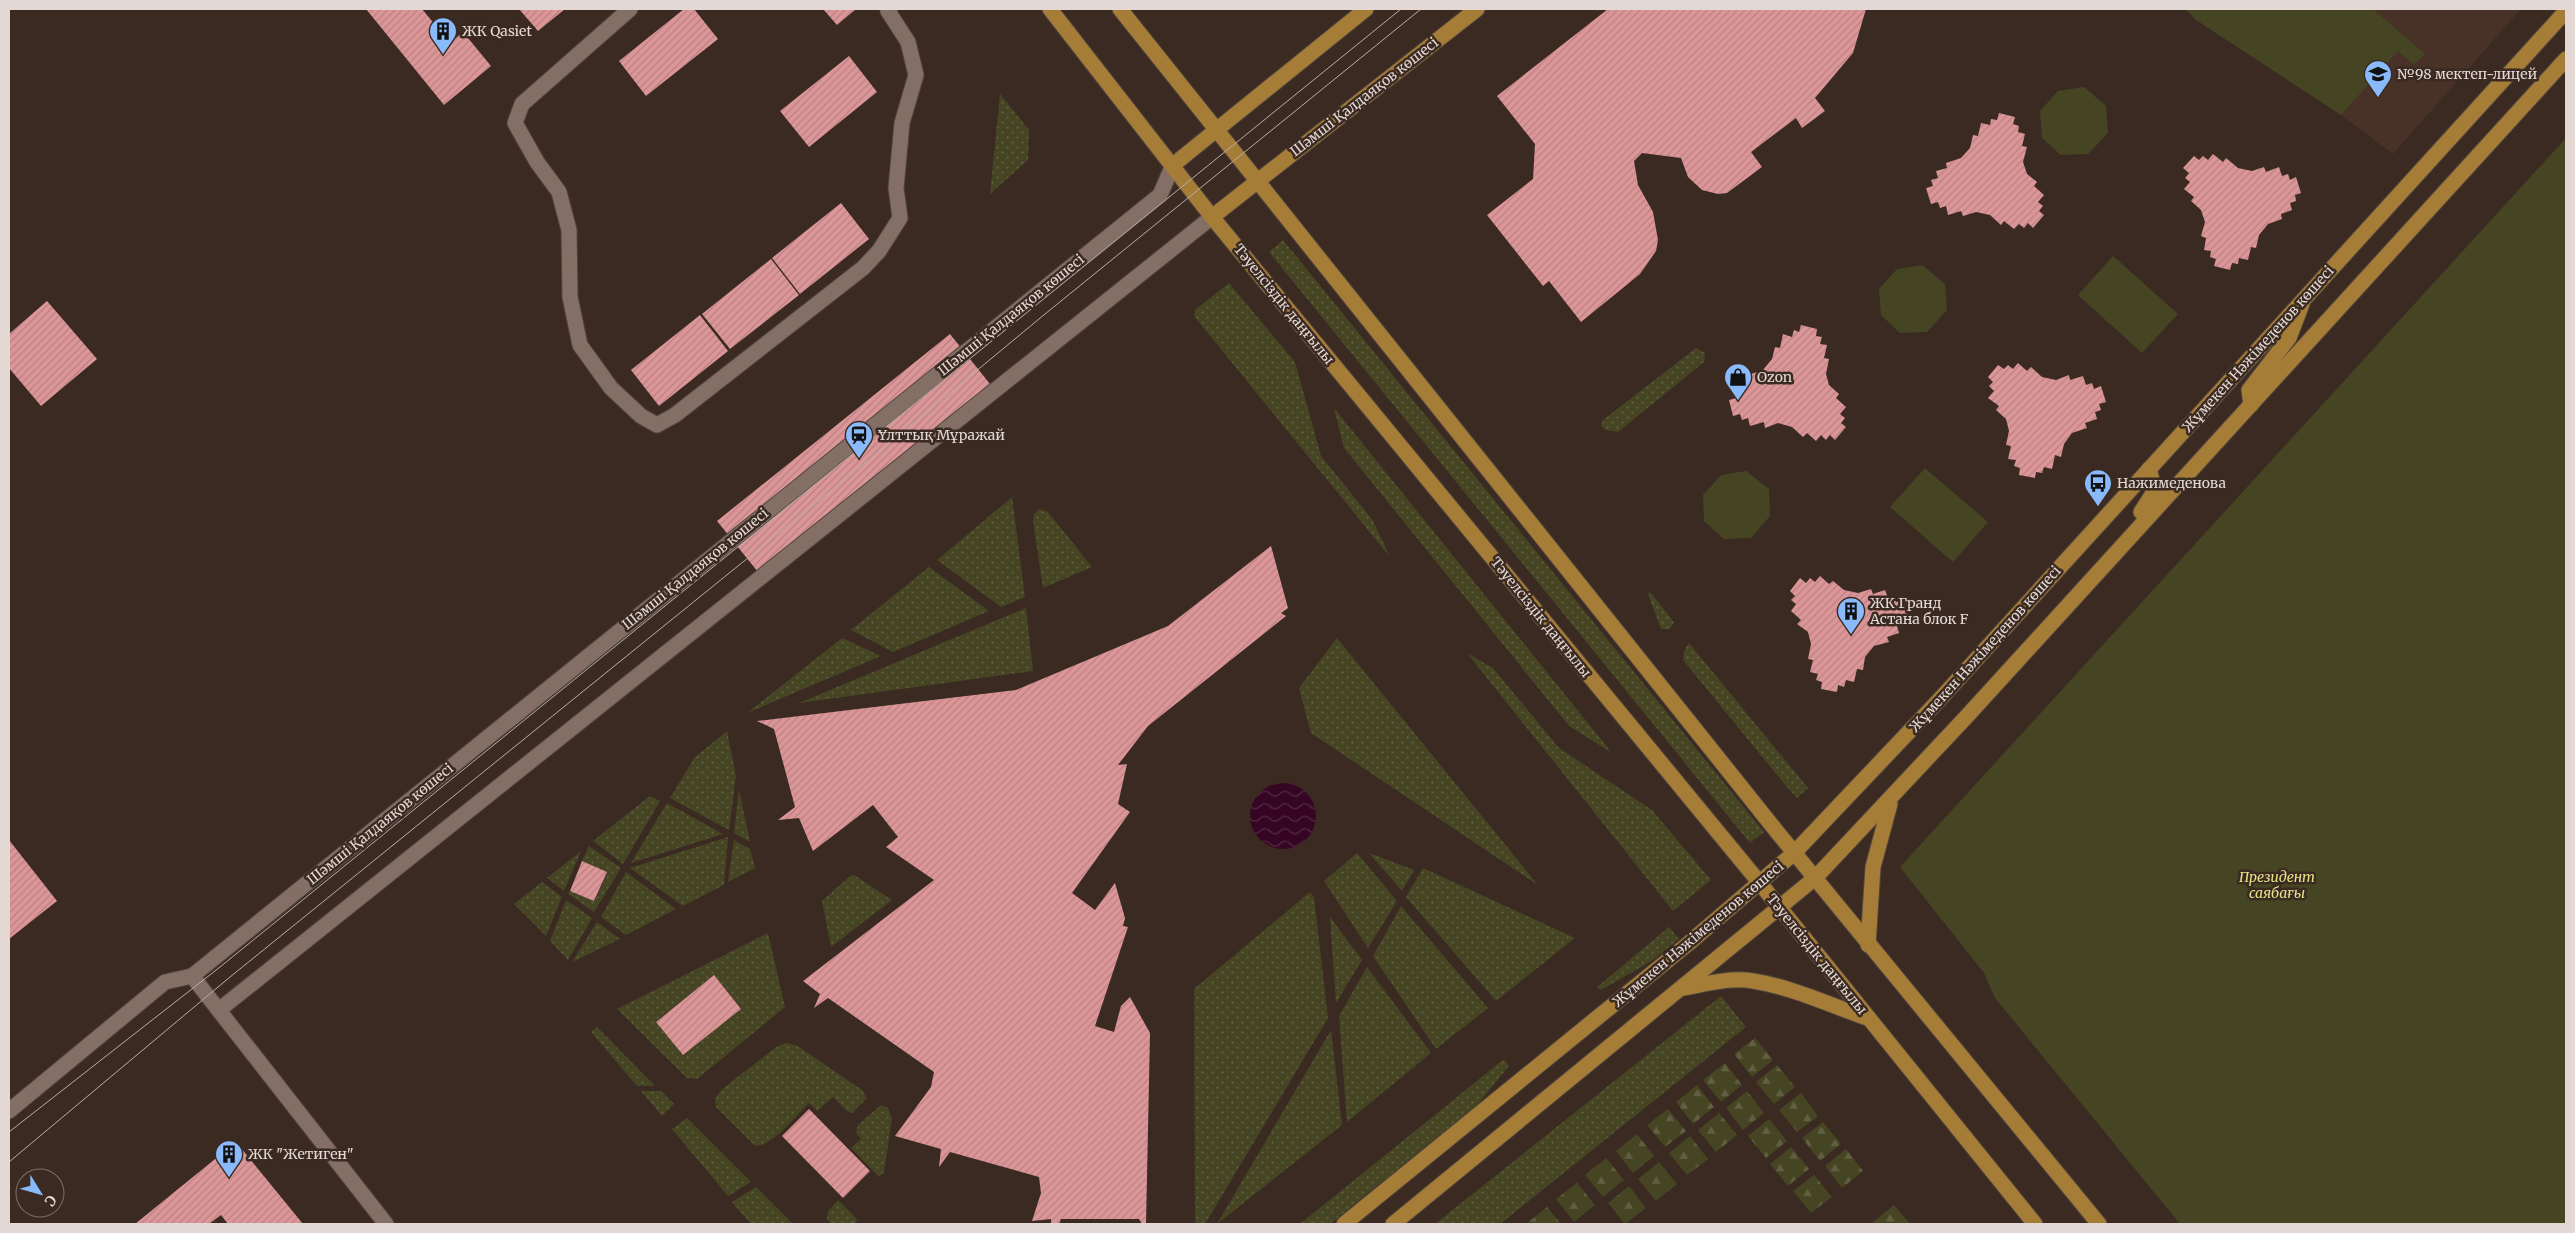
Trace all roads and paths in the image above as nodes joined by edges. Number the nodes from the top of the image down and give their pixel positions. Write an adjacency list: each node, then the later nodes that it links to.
1 (630, 9): 2 (street)
2 (890, 9)
3 (1050, 9): 10 (main road, Тәуелсіздік даңғылы)
4 (1120, 9): 9 (main road)
5 (1366, 9): 9 (main road, Шәмші Қалдаяқов көшесі)
6 (1477, 9): 11 (main road, Шәмші Қалдаяқов көшесі)
7 (2566, 11): 13 (main road, Жұмекен Нәжімеденов көшесі)
8 (2566, 59): 14 (main road)
9 (1217, 128): 10 (main road, Шәмші Қалдаяқов көшесі); 11 (main road)
10 (1173, 165): 12 (main road, Тәуелсіздік даңғылы); 23 (street, Шәмші Қалдаяқов көшесі)
11 (1258, 180): 12 (main road, Шәмші Қалдаяқов көшесі); 18 (main road)
12 (1212, 217): 20 (main road, Тәуелсіздік даңғылы); 25 (street, Шәмші Қалдаяқов көшесі)
13 (2303, 300): 14 (main road); 15 (main road, Жұмекен Нәжімеденов көшесі)
14 (2251, 405): 16 (main road)
15 (2149, 469): 16 (main road); 18 (main road, Жұмекен Нәжімеденов көшесі)
16 (2106, 563): 17 (main road)
17 (1892, 799): 19 (main road); 22 (main road)
18 (1794, 852): 19 (main road); 20 (main road, Жұмекен Нәжімеденов көшесі)
19 (1815, 878): 21 (main road); 22 (main road)
20 (1759, 882): 21 (main road, Тәуелсіздік даңғылы); 29 (main road, Жұмекен Нәжімеденов көшесі)
21 (1779, 908): 24 (main road); 26 (main road, Тәуелсіздік даңғылы)
22 (1868, 945): 32 (main road)
23 (192, 976): 25 (street); 27 (street, Шәмші Қалдаяқов көшесі)
24 (1683, 988): 26 (main road); 30 (main road)
25 (219, 1010): 28 (street)
26 (1868, 1019): 31 (main road, Тәуелсіздік даңғылы)
27 (9, 1111)
28 (386, 1224)
29 (1344, 1224)
30 (1394, 1224)
31 (2035, 1224)
32 (2099, 1224)

